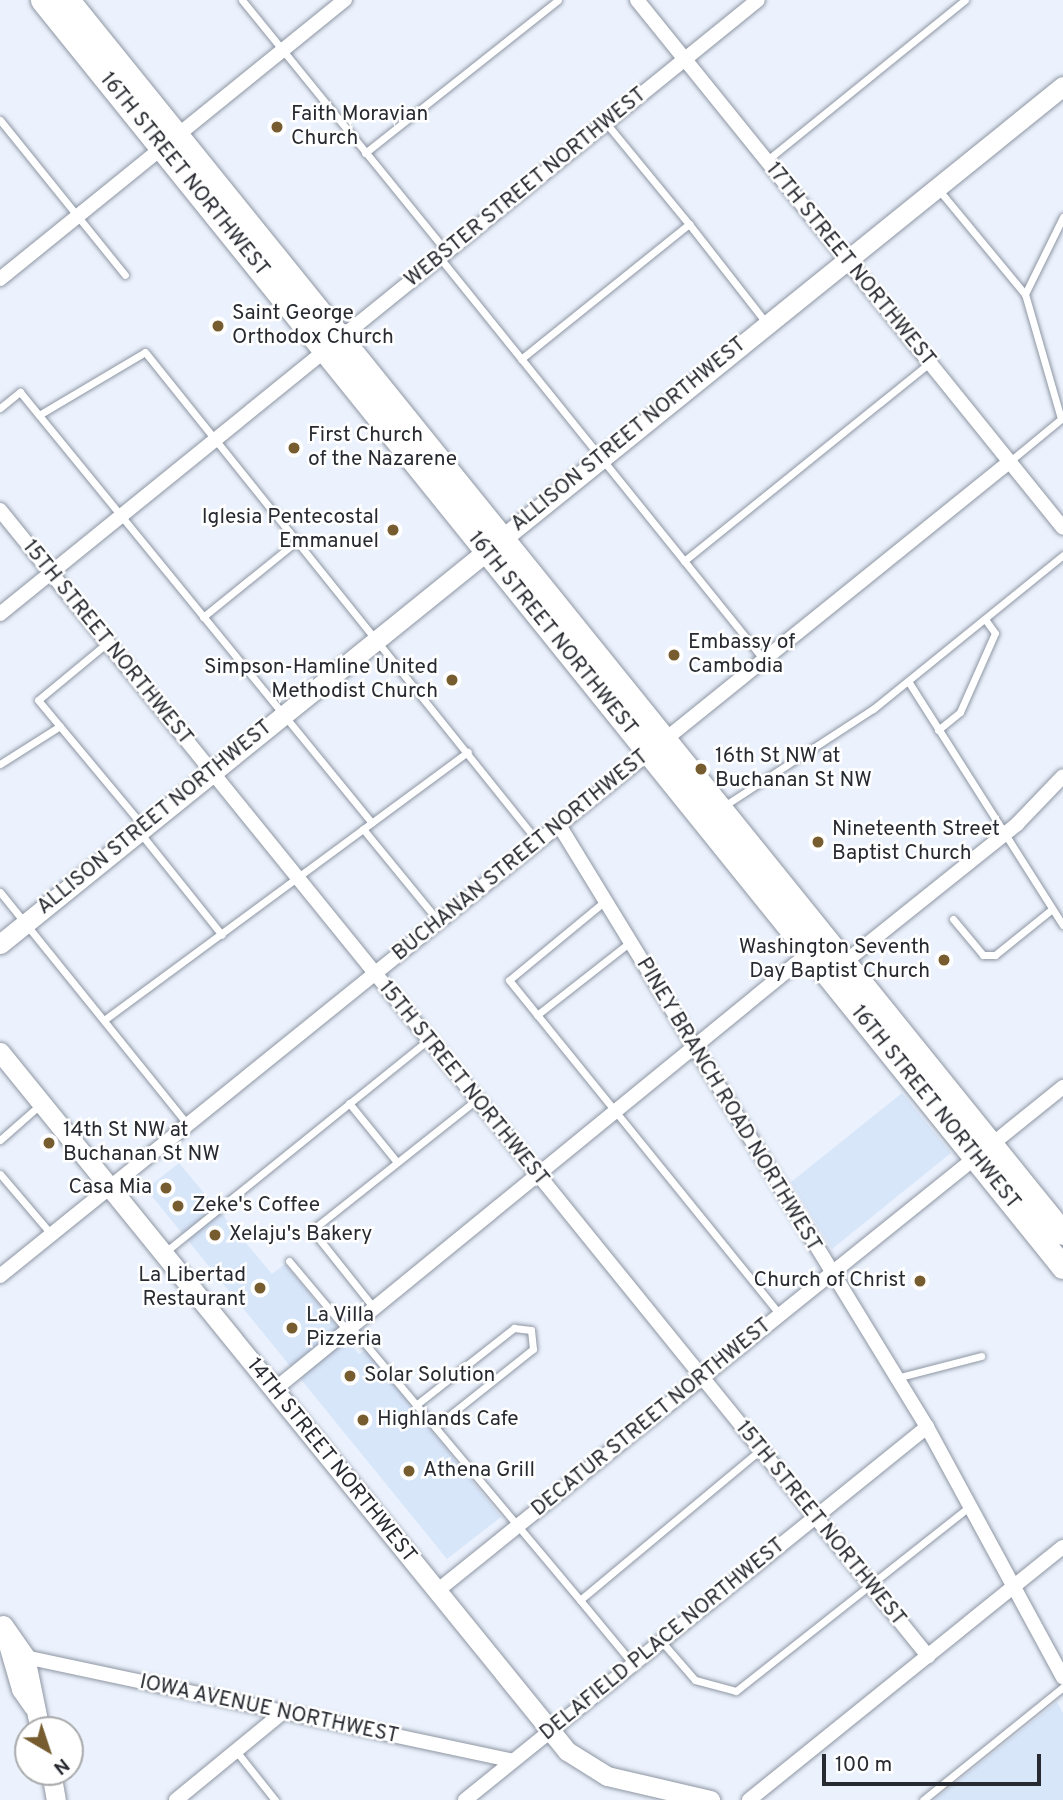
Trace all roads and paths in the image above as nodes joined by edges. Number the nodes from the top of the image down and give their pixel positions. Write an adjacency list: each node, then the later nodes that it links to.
1 (42, 0): 14 (main road, 16TH STREET NORTHWEST)
2 (68, 0): 14 (main road, 16TH STREET NORTHWEST)
3 (242, 0): 9 (lane)
4 (345, 0): 9 (street)
5 (558, 0): 15 (lane)
6 (638, 0): 10 (street, 17TH STREET NORTHWEST)
7 (758, 0): 10 (street, WEBSTER STREET NORTHWEST)
8 (965, 0): 16 (lane)
9 (282, 51): 14 (street); 15 (lane)
10 (685, 59): 13 (street, WEBSTER STREET NORTHWEST); 16 (street, 17TH STREET NORTHWEST)
11 (1063, 86): 17 (street, ALLISON STREET NORTHWEST)
12 (0, 120): 18 (lane)
13 (606, 123): 20 (lane); 21 (street, WEBSTER STREET NORTHWEST)
14 (169, 142): 18 (street); 27 (main road, 16TH STREET NORTHWEST)
15 (365, 153): 21 (lane)
16 (766, 161): 22 (street, 17TH STREET NORTHWEST)
17 (937, 187): 22 (street, ALLISON STREET NORTHWEST); 25 (lane)
18 (78, 215): 23 (lane); 24 (street)
19 (1063, 217): 25 (lane)
20 (689, 224): 26 (lane); 28 (lane)
21 (443, 255): 27 (street, WEBSTER STREET NORTHWEST); 28 (lane)
22 (846, 261): 26 (street, ALLISON STREET NORTHWEST); 29 (street, 17TH STREET NORTHWEST)
23 (125, 275)
24 (0, 279)
25 (1026, 294): 34 (lane)
26 (767, 324): 33 (street, ALLISON STREET NORTHWEST)
27 (333, 344): 32 (street, WEBSTER STREET NORTHWEST); 39 (main road, 16TH STREET NORTHWEST)
28 (521, 359): 33 (lane)
29 (929, 363): 34 (street, 17TH STREET NORTHWEST); 41 (lane)
30 (0, 408): 31 (lane)
31 (38, 415): 32 (lane); 36 (lane)
32 (215, 439): 36 (street, WEBSTER STREET NORTHWEST); 38 (lane)
33 (600, 458): 39 (street, ALLISON STREET NORTHWEST); 41 (lane)
34 (1009, 462): 37 (street, 17TH STREET NORTHWEST); 48 (street, BUCHANAN STREET NORTHWEST)
35 (0, 510): 42 (street, 15TH STREET NORTHWEST)
36 (122, 515): 42 (street, WEBSTER STREET NORTHWEST); 44 (lane)
37 (1063, 528)
38 (297, 541): 44 (lane); 46 (lane)
39 (494, 545): 46 (street, ALLISON STREET NORTHWEST); 53 (main road, 16TH STREET NORTHWEST)
40 (1063, 555): 45 (lane)
41 (684, 561): 48 (lane)
42 (51, 572): 43 (street, WEBSTER STREET NORTHWEST); 47 (street, 15TH STREET NORTHWEST)
43 (0, 614)
44 (203, 617): 50 (lane)
45 (985, 619): 49 (lane); 52 (lane)
46 (375, 640): 50 (street, ALLISON STREET NORTHWEST); 54 (lane)
47 (107, 643): 51 (lane); 56 (street, 15TH STREET NORTHWEST)
48 (764, 660): 53 (street, BUCHANAN STREET NORTHWEST)
49 (908, 681): 52 (lane); 58 (lane)
50 (283, 715): 56 (street, ALLISON STREET NORTHWEST); 59 (lane)
51 (60, 726): 55 (lane); 61 (lane)
52 (939, 730): 63 (lane)
53 (656, 747): 58 (main road, 16TH STREET NORTHWEST); 60 (street, BUCHANAN STREET NORTHWEST); 76 (main road, 16TH STREET NORTHWEST)
54 (468, 752): 59 (lane); 64 (lane)
55 (0, 764)
56 (211, 773): 61 (street, ALLISON STREET NORTHWEST); 65 (street, 15TH STREET NORTHWEST)
57 (1063, 776): 63 (street)
58 (719, 809): 76 (main road, 16TH STREET NORTHWEST)
59 (372, 823): 62 (lane)
60 (559, 825): 64 (street, BUCHANAN STREET NORTHWEST); 67 (street, PINEY BRANCH ROAD NORTHWEST)
61 (141, 829): 71 (street, ALLISON STREET NORTHWEST); 73 (lane)
62 (363, 830): 65 (lane); 70 (lane)
63 (1005, 835): 68 (lane); 77 (street)
64 (538, 842): 70 (street, BUCHANAN STREET NORTHWEST)
65 (297, 877): 73 (lane); 78 (street, 15TH STREET NORTHWEST)
66 (0, 892): 71 (lane)
67 (606, 901): 74 (street, PINEY BRANCH ROAD NORTHWEST); 79 (lane)
68 (1057, 912): 69 (lane); 72 (lane)
69 (953, 919)
70 (439, 922): 78 (street, BUCHANAN STREET NORTHWEST)
71 (25, 924): 75 (street, ALLISON STREET NORTHWEST); 80 (lane)
72 (1063, 925)
73 (222, 935): 80 (lane)
74 (631, 942): 79 (lane); 82 (street, PINEY BRANCH ROAD NORTHWEST)
75 (0, 944)
76 (818, 946): 77 (main road, 16TH STREET NORTHWEST); 82 (street)
77 (836, 969): 91 (main road, 16TH STREET NORTHWEST)
78 (374, 974): 81 (street, 15TH STREET NORTHWEST); 89 (street, BUCHANAN STREET NORTHWEST)
79 (537, 1015): 88 (lane)
80 (104, 1020): 89 (lane)
81 (428, 1040): 85 (street, 15TH STREET NORTHWEST); 87 (lane)
82 (695, 1048): 88 (street); 101 (street, PINEY BRANCH ROAD NORTHWEST)
83 (0, 1052): 86 (street, 14TH STREET NORTHWEST)
84 (1063, 1087): 91 (street, DECATUR STREET NORTHWEST)
85 (476, 1100): 92 (lane); 94 (street, 15TH STREET NORTHWEST)
86 (41, 1103): 90 (lane); 95 (street, 14TH STREET NORTHWEST)
87 (349, 1103): 92 (lane); 98 (lane)
88 (616, 1112): 94 (street); 104 (lane)
89 (187, 1125): 95 (street, BUCHANAN STREET NORTHWEST)
90 (0, 1140)
91 (983, 1152): 96 (main road, 16TH STREET NORTHWEST); 100 (main road, 16TH STREET NORTHWEST); 101 (street, DECATUR STREET NORTHWEST)
92 (397, 1162): 103 (lane)
93 (0, 1174): 97 (lane)
94 (537, 1175): 103 (street); 107 (street, 15TH STREET NORTHWEST)
95 (110, 1188): 97 (street, BUCHANAN STREET NORTHWEST); 98 (street, 14TH STREET NORTHWEST)
96 (1063, 1233)
97 (51, 1235): 102 (street, BUCHANAN STREET NORTHWEST)
98 (163, 1253): 109 (street, 14TH STREET NORTHWEST)
99 (289, 1261): 105 (lane)
100 (1063, 1267)
101 (830, 1274): 104 (street, DECATUR STREET NORTHWEST); 108 (street, PINEY BRANCH ROAD NORTHWEST)
102 (0, 1276)
103 (374, 1308): 105 (street)
104 (780, 1315): 107 (street, DECATUR STREET NORTHWEST)
105 (349, 1329): 109 (street); 110 (lane)
106 (981, 1356): 108 (lane)
107 (700, 1378): 113 (street, 15TH STREET NORTHWEST); 116 (street, DECATUR STREET NORTHWEST)
108 (896, 1379): 112 (street, PINEY BRANCH ROAD NORTHWEST)
109 (274, 1390): 120 (street, 14TH STREET NORTHWEST)
110 (416, 1405): 111 (lane); 111 (lane)
111 (435, 1427): 116 (lane)
112 (927, 1427): 114 (street, PINEY BRANCH ROAD NORTHWEST); 115 (street, DELAFIELD PLACE NORTHWEST)
113 (760, 1450): 115 (street, 15TH STREET NORTHWEST); 121 (lane)
114 (971, 1505): 118 (lane); 119 (street, PINEY BRANCH ROAD NORTHWEST)
115 (815, 1517): 118 (street, 15TH STREET NORTHWEST); 123 (street, DELAFIELD PLACE NORTHWEST)
116 (519, 1526): 120 (street, DECATUR STREET NORTHWEST); 121 (lane)
117 (1063, 1547): 119 (street)
118 (870, 1584): 123 (lane); 125 (street, 15TH STREET NORTHWEST)
119 (1014, 1586): 125 (street); 127 (street, PINEY BRANCH ROAD NORTHWEST)
120 (436, 1591): 131 (street, 14TH STREET NORTHWEST)
121 (580, 1600): 126 (lane)
122 (2, 1622): 124 (street)
123 (662, 1641): 126 (street, DELAFIELD PLACE NORTHWEST)
124 (11, 1652): 129 (street, IOWA AVENUE NORTHWEST); 130 (street)
125 (928, 1656): 138 (street)
126 (633, 1664): 131 (street, DELAFIELD PLACE NORTHWEST)
127 (1063, 1678)
128 (1063, 1687): 139 (lane)
129 (282, 1713): 132 (street); 133 (street, IOWA AVENUE NORTHWEST)
130 (36, 1716)
131 (549, 1732): 133 (street, DELAFIELD PLACE NORTHWEST); 137 (street, 14TH STREET NORTHWEST)
132 (236, 1751): 134 (street); 135 (lane)
133 (513, 1761): 136 (street, DELAFIELD PLACE NORTHWEST)
134 (176, 1800)
135 (275, 1800)
136 (464, 1800)
137 (710, 1800)
138 (750, 1800)
139 (923, 1800)

